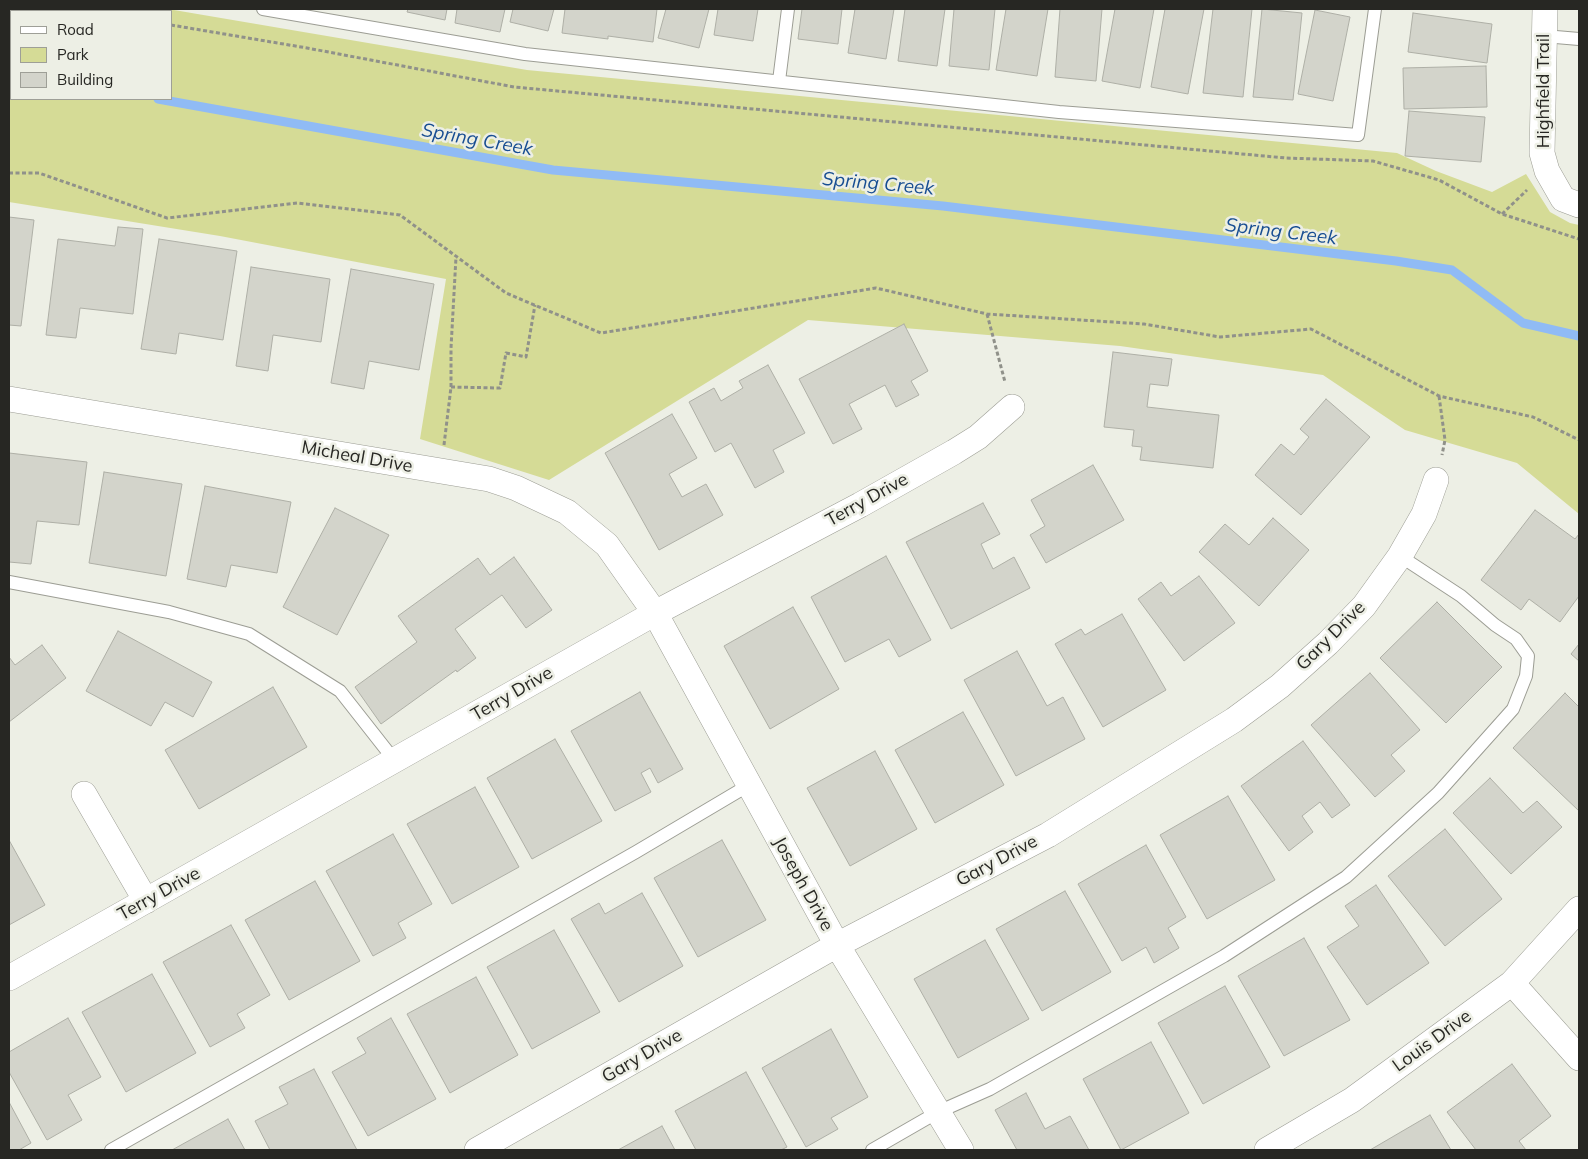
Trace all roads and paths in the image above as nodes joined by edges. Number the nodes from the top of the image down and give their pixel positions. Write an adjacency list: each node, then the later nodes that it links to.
1 (263, 9): 8 (lane)
2 (788, 9): 8 (lane)
3 (1375, 9): 8 (lane)
4 (1545, 9): 6 (street, Highfield Trail)
5 (172, 25): 12 (path)
6 (1544, 36): 7 (lane); 9 (street, Highfield Trail)
7 (1579, 39)
8 (779, 81)
9 (1547, 171): 11 (street, Highfield Trail); 12 (path)
10 (9, 172): 14 (path)
11 (1571, 202)
12 (1502, 214): 13 (path)
13 (1579, 239)
14 (456, 256): 15 (path); 17 (path)
15 (535, 305): 16 (path); 17 (path)
16 (987, 314): 18 (path); 20 (path)
17 (451, 387): 22 (path)
18 (1438, 396): 21 (path); 23 (path)
19 (9, 399): 22 (street, Micheal Drive)
20 (1012, 407): 26 (street, Terry Drive)
21 (1579, 440)
22 (440, 471): 26 (street, Micheal Drive)
23 (1436, 480): 24 (street, Gary Drive)
24 (1400, 556): 32 (street, Gary Drive); 36 (lane)
25 (9, 582): 27 (lane)
26 (655, 613): 27 (street, Terry Drive); 28 (street, Joseph Drive)
27 (395, 760): 30 (street, Terry Drive)
28 (749, 785): 32 (street, Joseph Drive); 37 (lane)
29 (84, 794): 30 (street)
30 (146, 901): 33 (street, Terry Drive)
31 (1579, 910): 34 (street, Louis Drive)
32 (837, 946): 36 (street, Joseph Drive); 38 (street, Gary Drive)
33 (9, 978)
34 (1512, 983): 35 (street); 41 (street, Louis Drive)
35 (1579, 1058)
36 (938, 1112): 39 (lane); 40 (street, Joseph Drive)
37 (111, 1150)
38 (477, 1150)
39 (872, 1150)
40 (961, 1150)
41 (1267, 1150)

